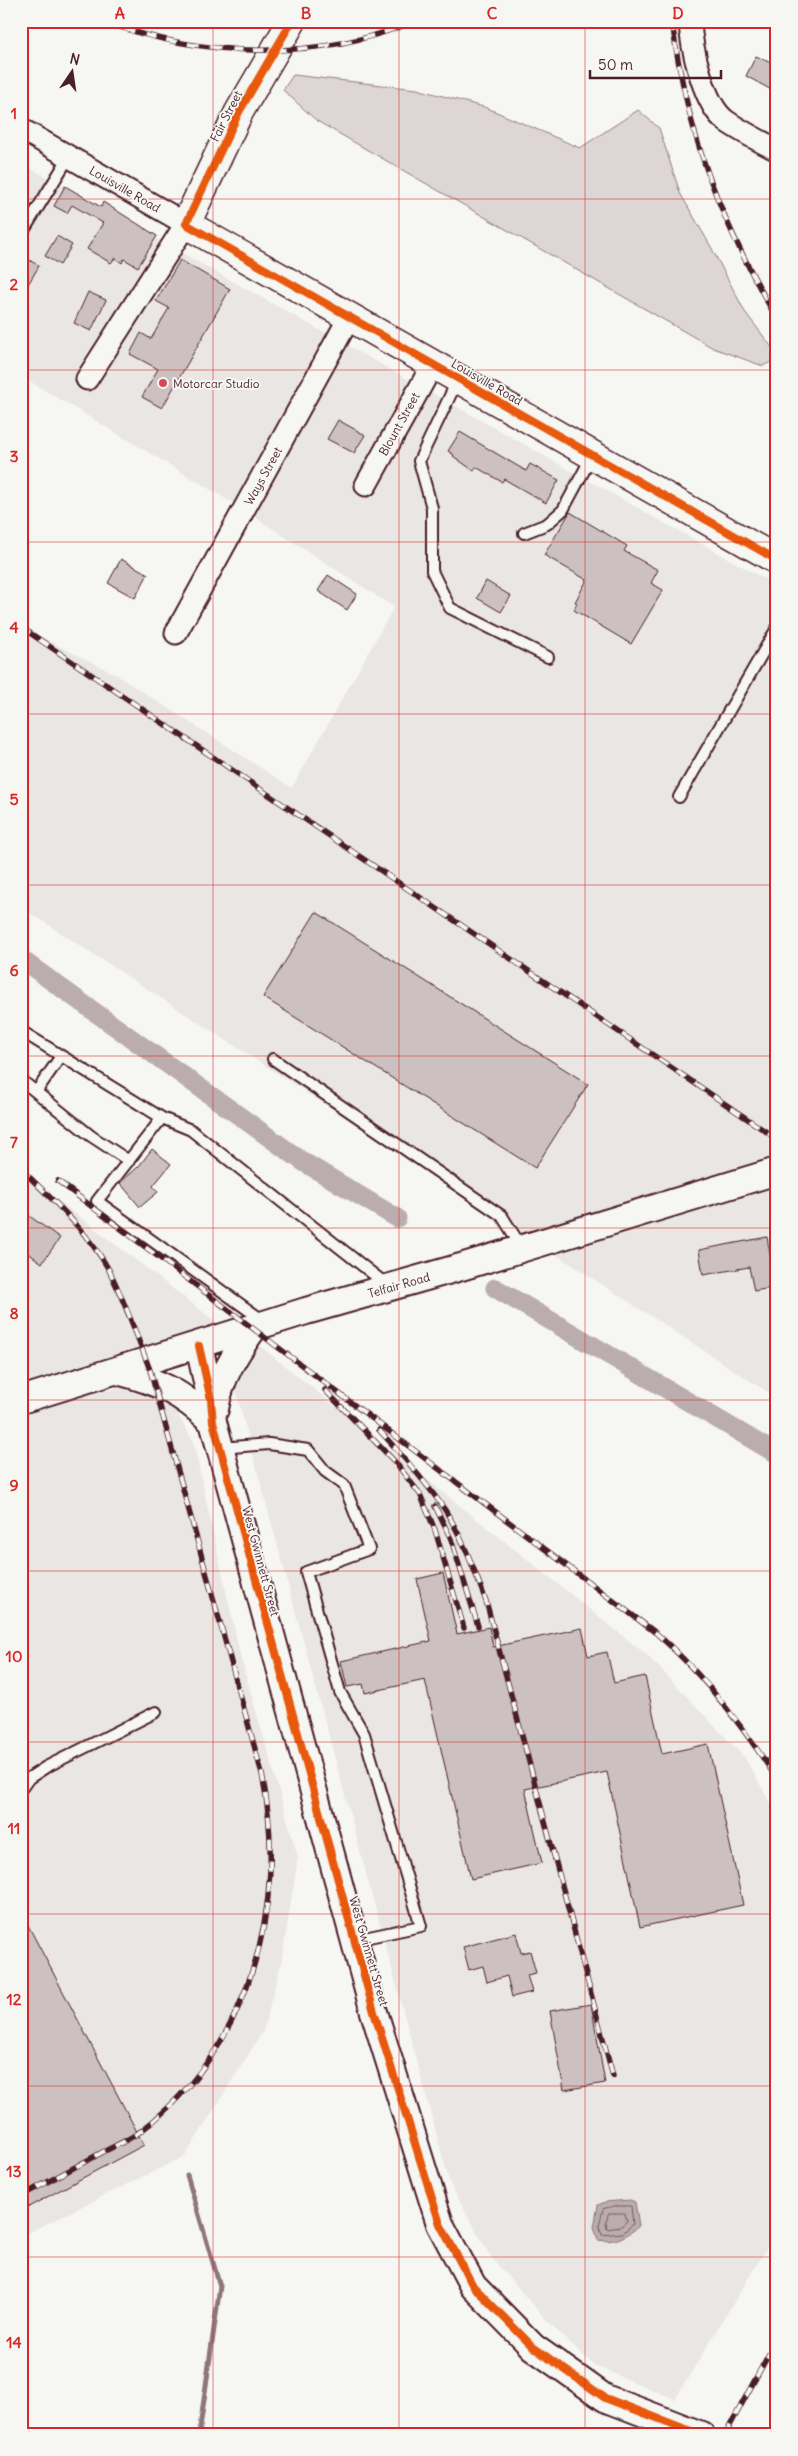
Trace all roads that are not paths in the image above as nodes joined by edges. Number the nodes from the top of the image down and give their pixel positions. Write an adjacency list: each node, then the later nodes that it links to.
1 (292, 21): 6 (main road, Fair Street)
2 (690, 21): 4 (street)
3 (21, 129): 5 (street, Louisville Road)
4 (777, 150)
5 (69, 157): 6 (street, Louisville Road); 7 (lane)
6 (186, 224): 8 (main road, Louisville Road); 11 (street, Fair Street)
7 (21, 235)
8 (349, 318): 9 (main road, Louisville Road); 17 (street, Ways Street)
9 (433, 364): 10 (main road, Louisville Road); 13 (street, Blount Street)
10 (458, 378): 12 (main road, Louisville Road); 18 (lane)
11 (88, 379)
12 (592, 455): 14 (lane); 15 (main road, Louisville Road)
13 (366, 484)
14 (524, 533)
15 (777, 560)
16 (777, 628): 19 (lane)
17 (176, 633)
18 (548, 657)
19 (679, 797)
20 (21, 1031): 21 (lane)
21 (61, 1056): 24 (lane); 25 (lane)
22 (273, 1059): 28 (lane)
23 (21, 1080): 24 (lane)
24 (36, 1092): 26 (lane)
25 (162, 1118): 26 (lane); 29 (lane)
26 (129, 1161): 30 (lane)
27 (777, 1172): 28 (street, Telfair Road)
28 (523, 1249): 29 (street, Telfair Road)
29 (390, 1287): 30 (street, Telfair Road)
30 (260, 1326): 31 (street, Telfair Road); 34 (street)
31 (192, 1348): 32 (street, Telfair Road); 34 (street, West Gwinnett Street)
32 (117, 1370): 33 (street, Telfair Road); 34 (street)
33 (21, 1400)
34 (213, 1422): 35 (street, West Gwinnett Street)
35 (220, 1448): 38 (street, West Gwinnett Street); 38 (lane)
36 (156, 1712): 37 (lane)
37 (21, 1789)
38 (354, 1941): 39 (street, West Gwinnett Street)
39 (701, 2435)

